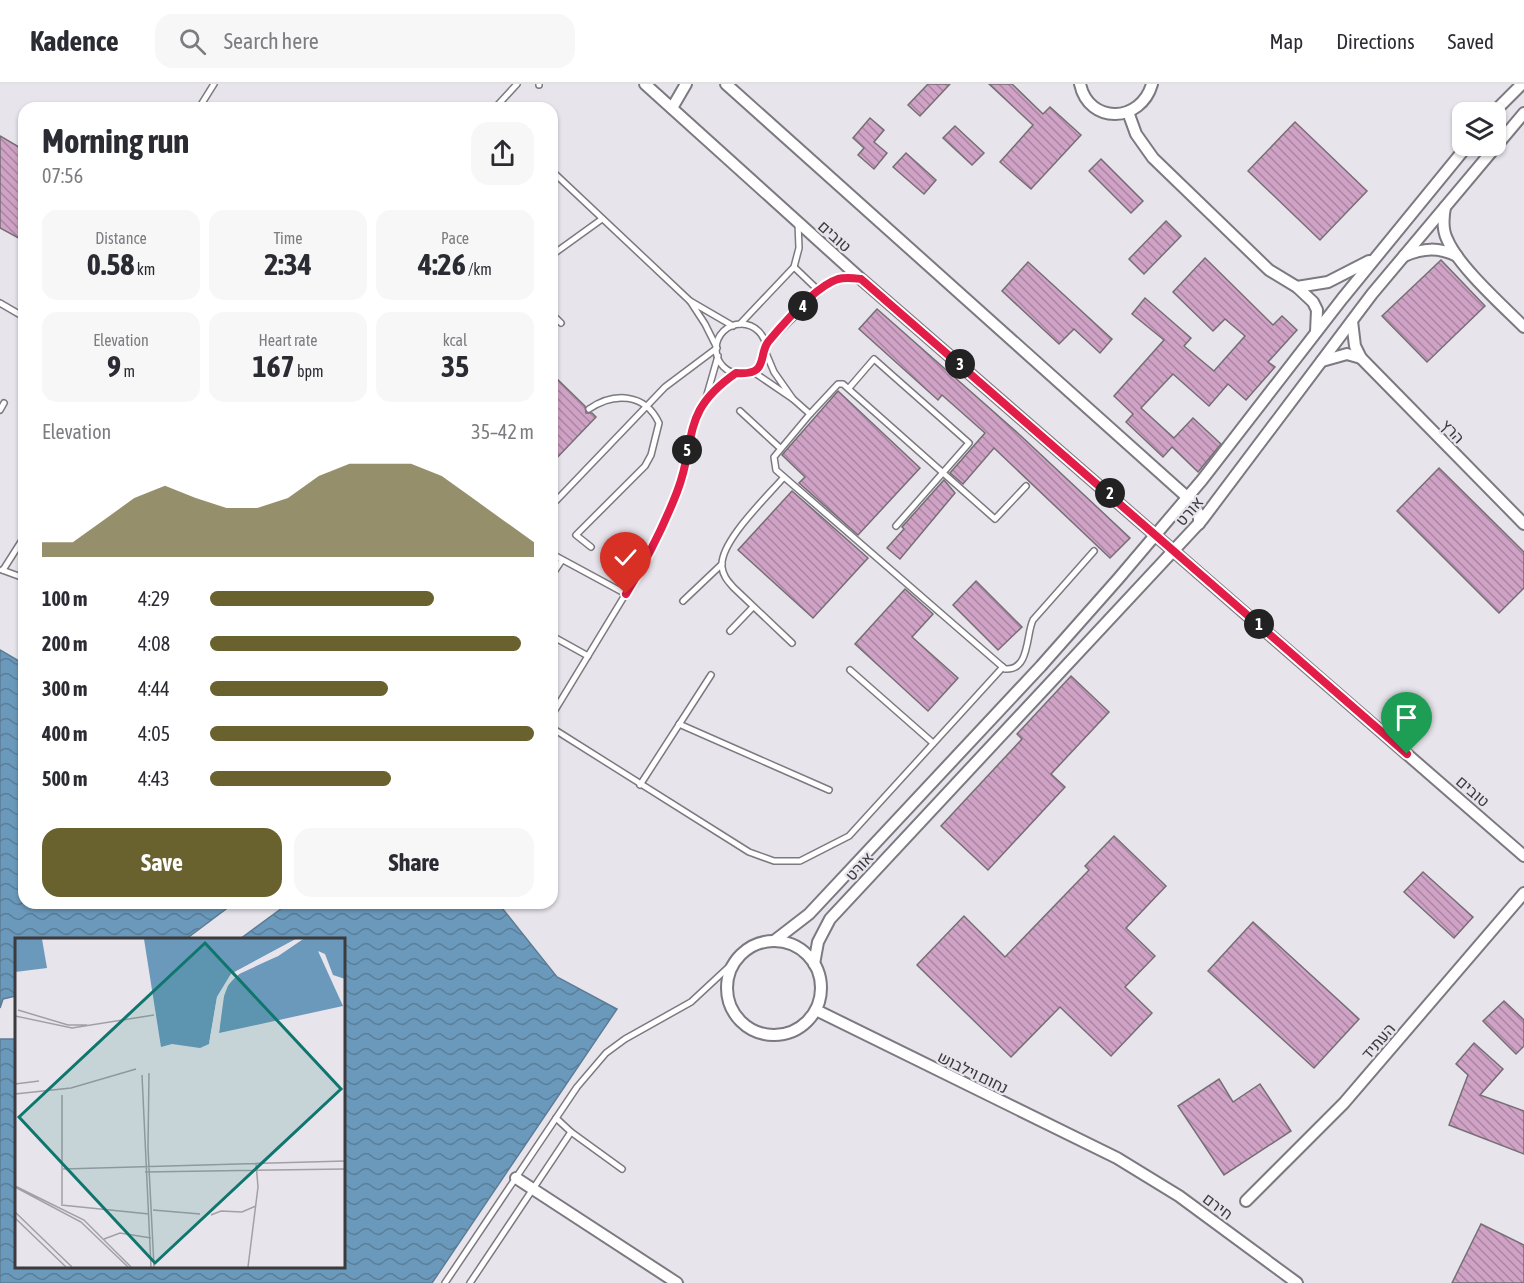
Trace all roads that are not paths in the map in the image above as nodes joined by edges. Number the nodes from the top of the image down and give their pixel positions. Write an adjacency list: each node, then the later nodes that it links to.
1 (214, 84): 9 (lane)
2 (517, 84): 10 (lane)
3 (645, 84): 12 (street, טובים)
4 (686, 84): 12 (street)
5 (726, 84): 59 (street)
6 (1080, 84): 13 (street)
7 (1152, 84): 13 (street)
8 (1522, 84): 11 (street)
9 (203, 102)
10 (500, 102)
11 (1504, 102)
12 (672, 108): 19 (street, טובים)
13 (1128, 112): 26 (street)
14 (1524, 113): 17 (street, אורט)
15 (1459, 156): 23 (street, אורט)
16 (558, 177): 18 (lane)
17 (1445, 206): 21 (street, אורט); 22 (street)
18 (602, 219): 20 (lane); 28 (lane)
19 (798, 222): 24 (lane); 25 (street, טובים)
20 (558, 251)
21 (1402, 256): 22 (street); 32 (street, אורט)
22 (1458, 256): 36 (street)
23 (1376, 257): 26 (street); 37 (street, אורט)
24 (795, 267): 27 (lane); 34 (lane)
25 (861, 279): 27 (lane); 64 (street, טובים)
26 (1297, 286): 37 (street)
27 (818, 290): 38 (lane)
28 (690, 301): 35 (lane); 39 (lane)
29 (0, 303): 30 (lane)
30 (18, 314)
31 (558, 319): 33 (lane)
32 (1352, 321): 42 (street, הרץ); 43 (street, אורט)
33 (561, 322)
34 (740, 324): 35 (lane); 38 (lane)
35 (733, 326): 39 (lane)
36 (1524, 327)
37 (1317, 332): 59 (street, אורט)
38 (766, 345): 40 (lane)
39 (717, 348): 41 (lane); 50 (lane)
40 (766, 353): 44 (lane); 47 (lane)
41 (718, 356): 45 (lane); 48 (lane)
42 (1361, 358): 43 (street); 62 (street, הרץ)
43 (1322, 361): 61 (street, אורט)
44 (752, 371): 45 (lane); 47 (lane)
45 (736, 373): 48 (lane)
46 (849, 388): 54 (lane); 56 (lane); 56 (lane)
47 (793, 399): 54 (lane)
48 (704, 402): 75 (lane)
49 (4, 403): 52 (lane)
50 (645, 406): 51 (lane); 60 (lane); 66 (lane)
51 (589, 409)
52 (0, 410)
53 (740, 411): 55 (lane)
54 (810, 414): 55 (lane)
55 (780, 448): 57 (lane)
56 (943, 473): 58 (lane); 63 (lane)
57 (784, 477): 71 (lane); 82 (lane)
58 (1026, 486)
59 (1187, 497): 61 (street); 64 (street, אורט)
60 (558, 498)
61 (1199, 524): 67 (street, אורט)
62 (1524, 525)
63 (896, 526)
64 (1157, 534): 67 (street, טובים); 93 (street, אורט)
65 (18, 546): 73 (lane)
66 (591, 547)
67 (1174, 550): 91 (street, טובים); 95 (street, אורט)
68 (1094, 551): 82 (lane)
69 (558, 558): 70 (lane)
70 (562, 560): 72 (lane); 75 (lane)
71 (722, 564): 76 (lane); 77 (lane)
72 (558, 566)
73 (2, 570): 74 (lane)
74 (18, 576)
75 (626, 594): 81 (lane)
76 (683, 601)
77 (753, 607): 78 (lane); 80 (lane)
78 (730, 632)
79 (558, 639): 81 (lane)
80 (792, 643)
81 (588, 656): 85 (lane)
82 (1003, 667): 88 (lane)
83 (849, 670): 88 (lane)
84 (711, 675): 86 (lane)
85 (558, 705)
86 (679, 724): 89 (lane); 90 (lane)
87 (558, 732): 89 (lane)
88 (933, 743): 89 (lane)
89 (640, 785)
90 (829, 790)
91 (1524, 856)
92 (1524, 893): 103 (street, העתיד)
93 (774, 941): 94 (street); 95 (street)
94 (733, 963): 96 (street); 97 (lane)
95 (814, 964): 96 (street)
96 (816, 1010): 99 (street, נחום וילבוש)
97 (556, 1118): 98 (lane); 101 (lane)
98 (571, 1132): 100 (lane); 102 (lane)
99 (1117, 1158): 107 (street, חירם)
100 (622, 1169)
101 (516, 1178): 102 (street); 104 (lane)
102 (534, 1188): 105 (lane); 106 (street)
103 (1246, 1201)
104 (446, 1283)
105 (470, 1283)
106 (677, 1283)
107 (1297, 1283)

